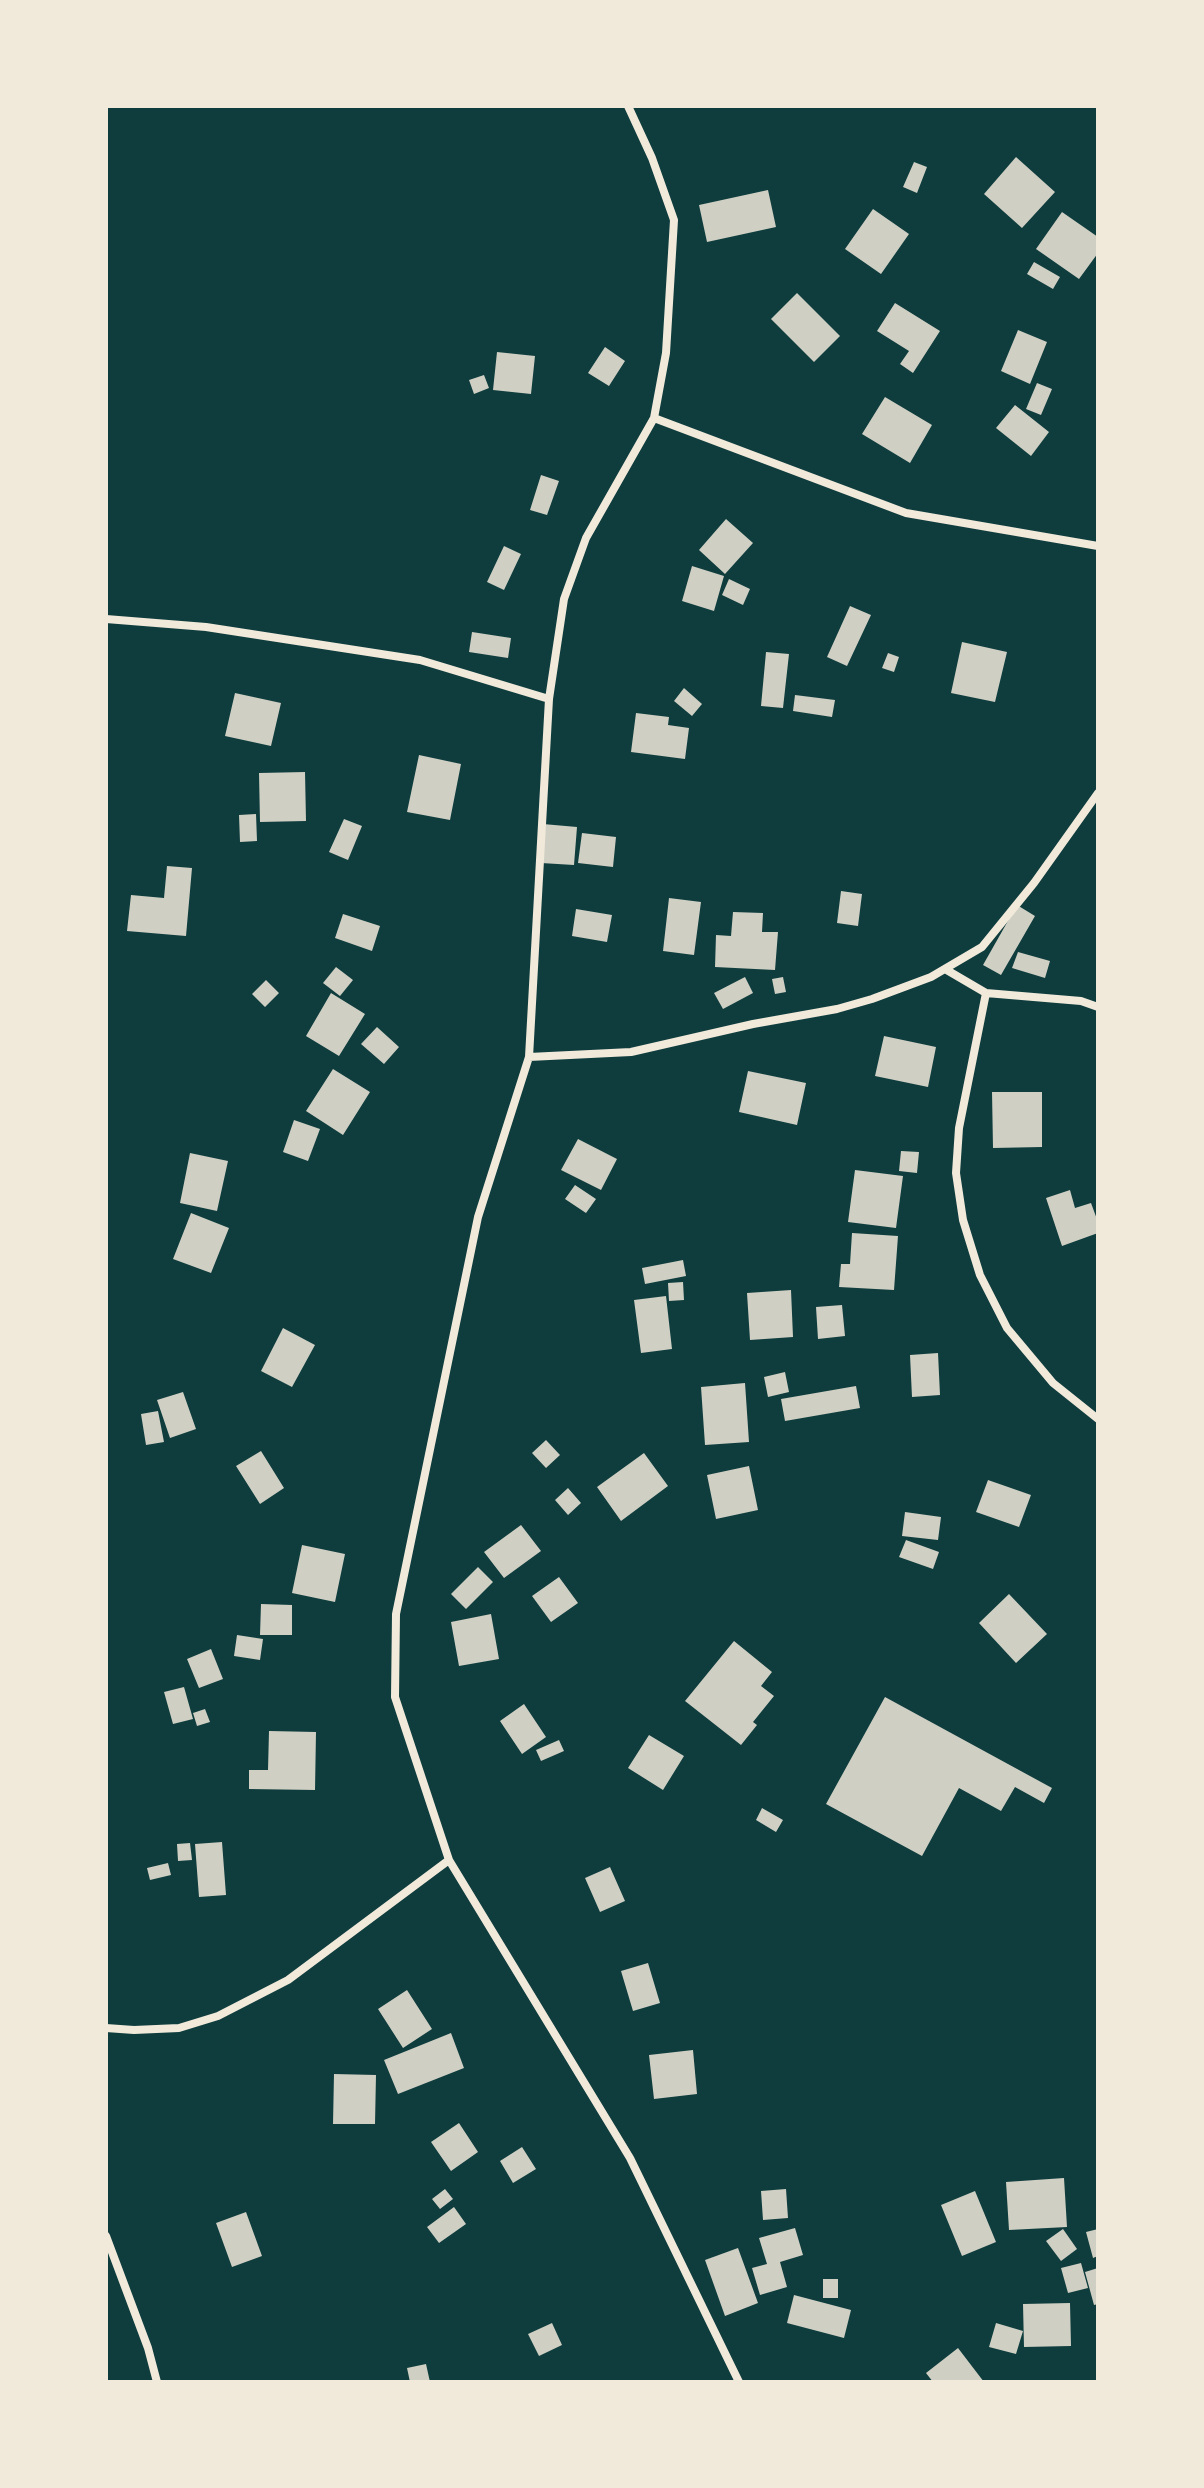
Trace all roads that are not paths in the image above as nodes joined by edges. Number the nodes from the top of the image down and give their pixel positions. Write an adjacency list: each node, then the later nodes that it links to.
1 (628, 106): 2 (street)
2 (654, 418): 3 (street); 5 (street)
3 (1098, 546)
4 (106, 619): 5 (street)
5 (549, 699): 10 (street)
6 (1098, 793): 7 (street)
7 (945, 969): 8 (street); 10 (street)
8 (986, 993): 9 (street); 11 (street)
9 (1098, 1007)
10 (529, 1057): 12 (street)
11 (1098, 1419)
12 (449, 1860): 13 (street); 16 (street)
13 (106, 2028)
14 (106, 2236): 15 (street)
15 (157, 2382)
16 (739, 2382)

